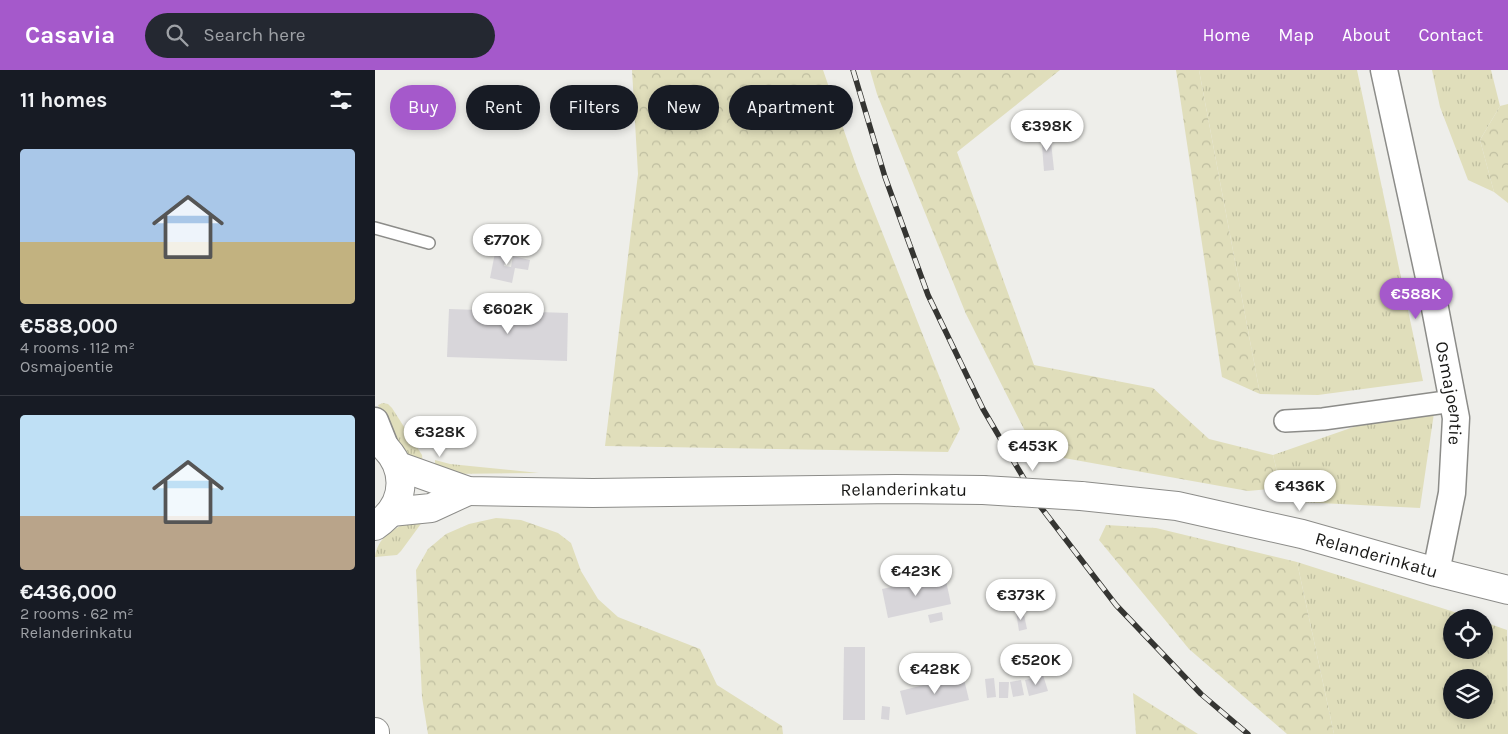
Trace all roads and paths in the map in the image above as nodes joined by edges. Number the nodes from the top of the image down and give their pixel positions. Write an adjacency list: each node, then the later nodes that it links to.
1 (1384, 70): 4 (street, Osmajoentie)
2 (375, 228): 3 (lane)
3 (429, 243)
4 (1453, 401): 6 (street); 10 (street, Osmajoentie)
5 (375, 421): 7 (street)
6 (1285, 421)
7 (386, 450): 8 (main road, Relanderinkatu); 9 (main road)
8 (468, 492): 9 (main road, Relanderinkatu); 10 (main road, Relanderinkatu, bridge)
9 (383, 519)
10 (1436, 572): 11 (main road, Relanderinkatu)
11 (1508, 590)

